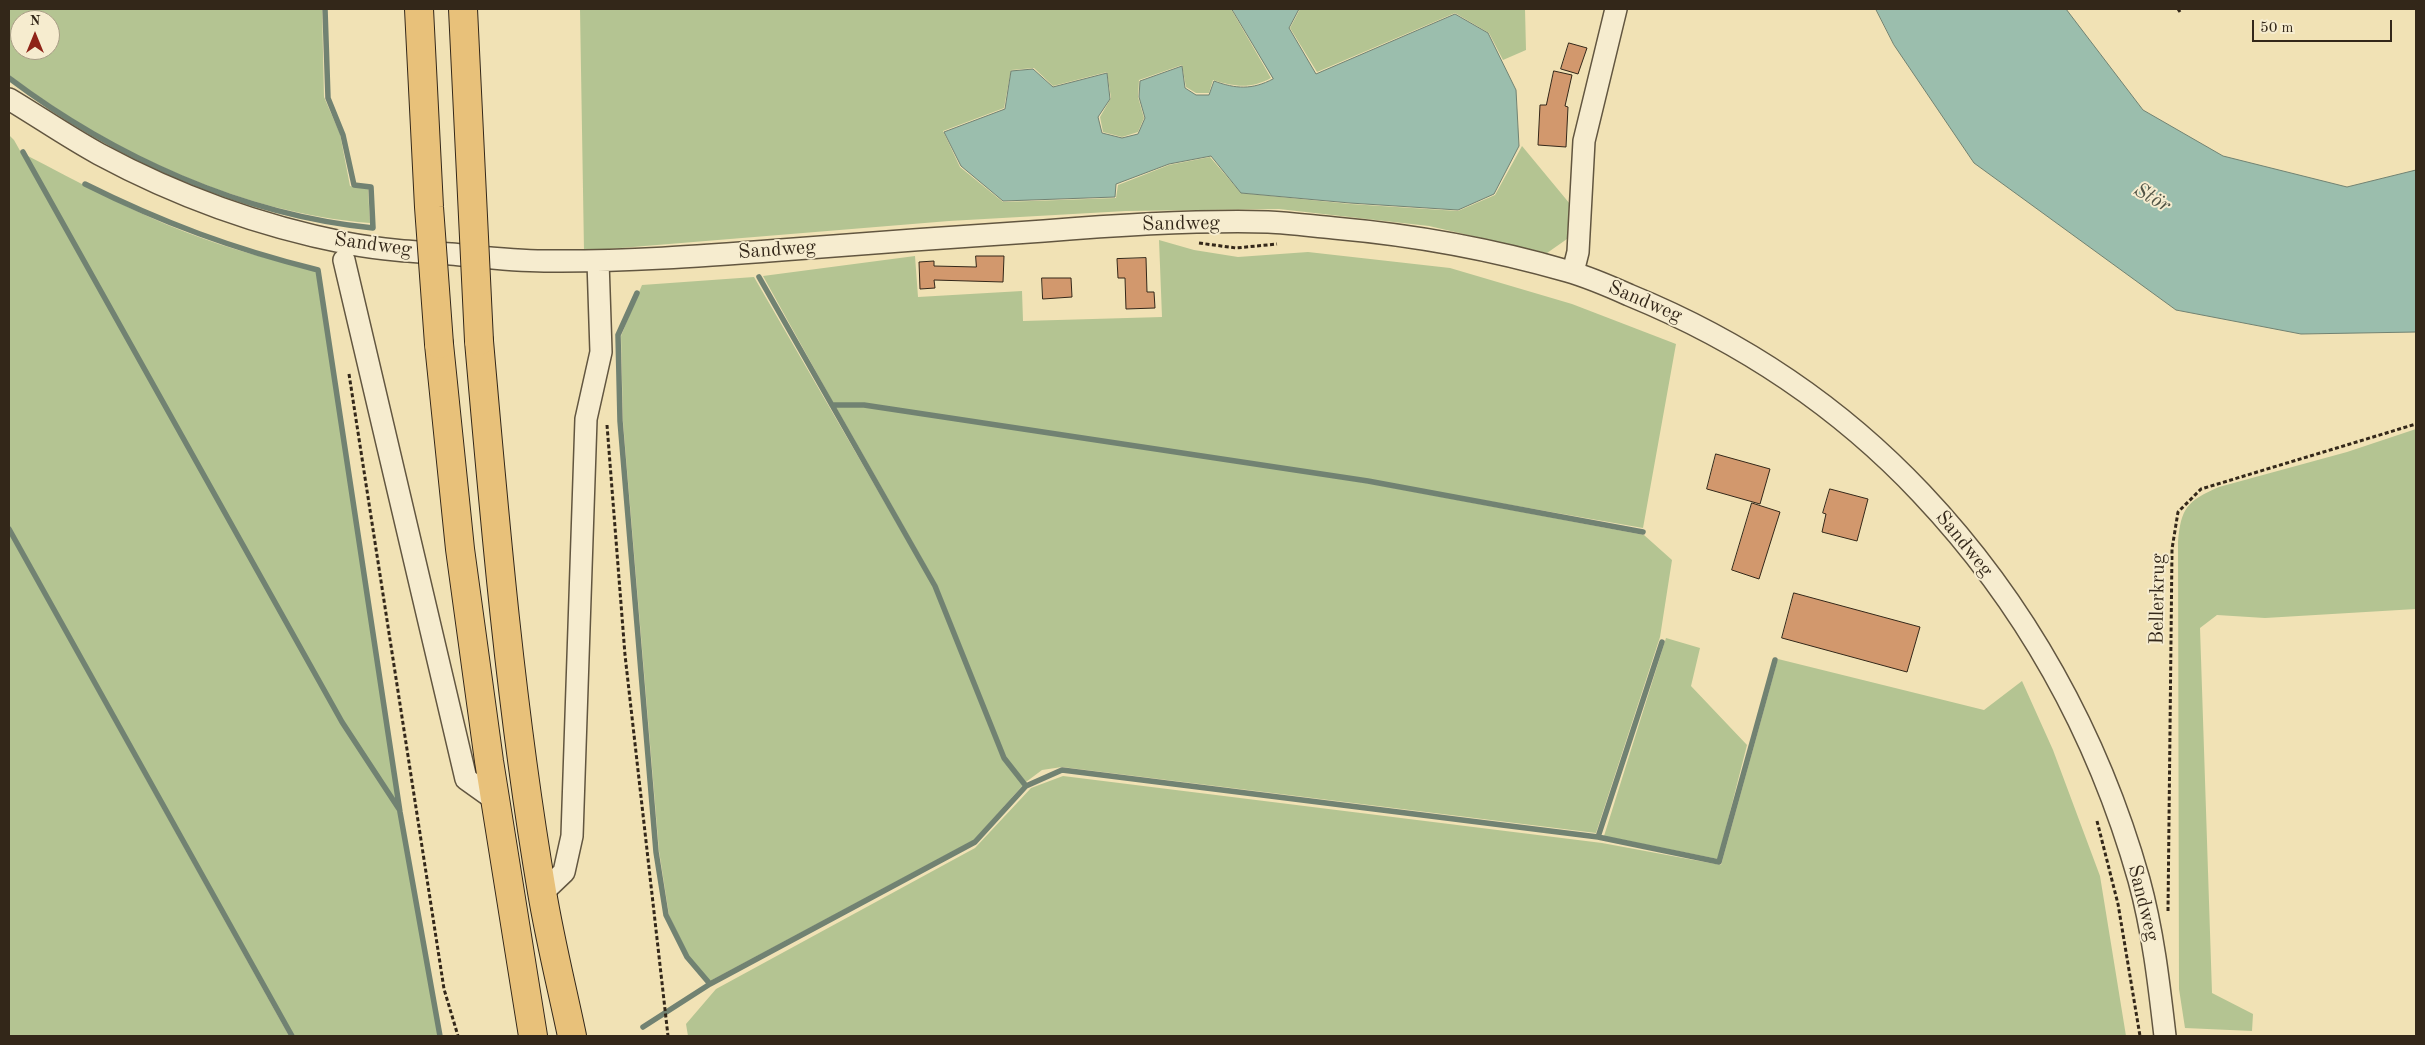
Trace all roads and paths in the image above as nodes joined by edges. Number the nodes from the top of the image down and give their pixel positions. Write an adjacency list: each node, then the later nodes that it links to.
1 (419, 9): 13 (highway, bridge)
2 (463, 9): 15 (highway, bridge)
3 (1616, 9): 9 (street)
4 (9, 99): 8 (street, Sandweg)
5 (1196, 242): 6 (path)
6 (1282, 243)
7 (344, 260): 13 (street)
8 (598, 260): 9 (street, Sandweg); 15 (street)
9 (1573, 272): 16 (street, Sandweg)
10 (348, 372): 18 (path)
11 (606, 424): 17 (path)
12 (2416, 424): 16 (path, Bellerkrug)
13 (494, 799): 19 (highway)
14 (2095, 813): 21 (path)
15 (542, 893): 20 (highway)
16 (2153, 941): 22 (street, Sandweg)
17 (668, 1035)
18 (458, 1036)
19 (534, 1036)
20 (572, 1036)
21 (2140, 1036)
22 (2165, 1036)

